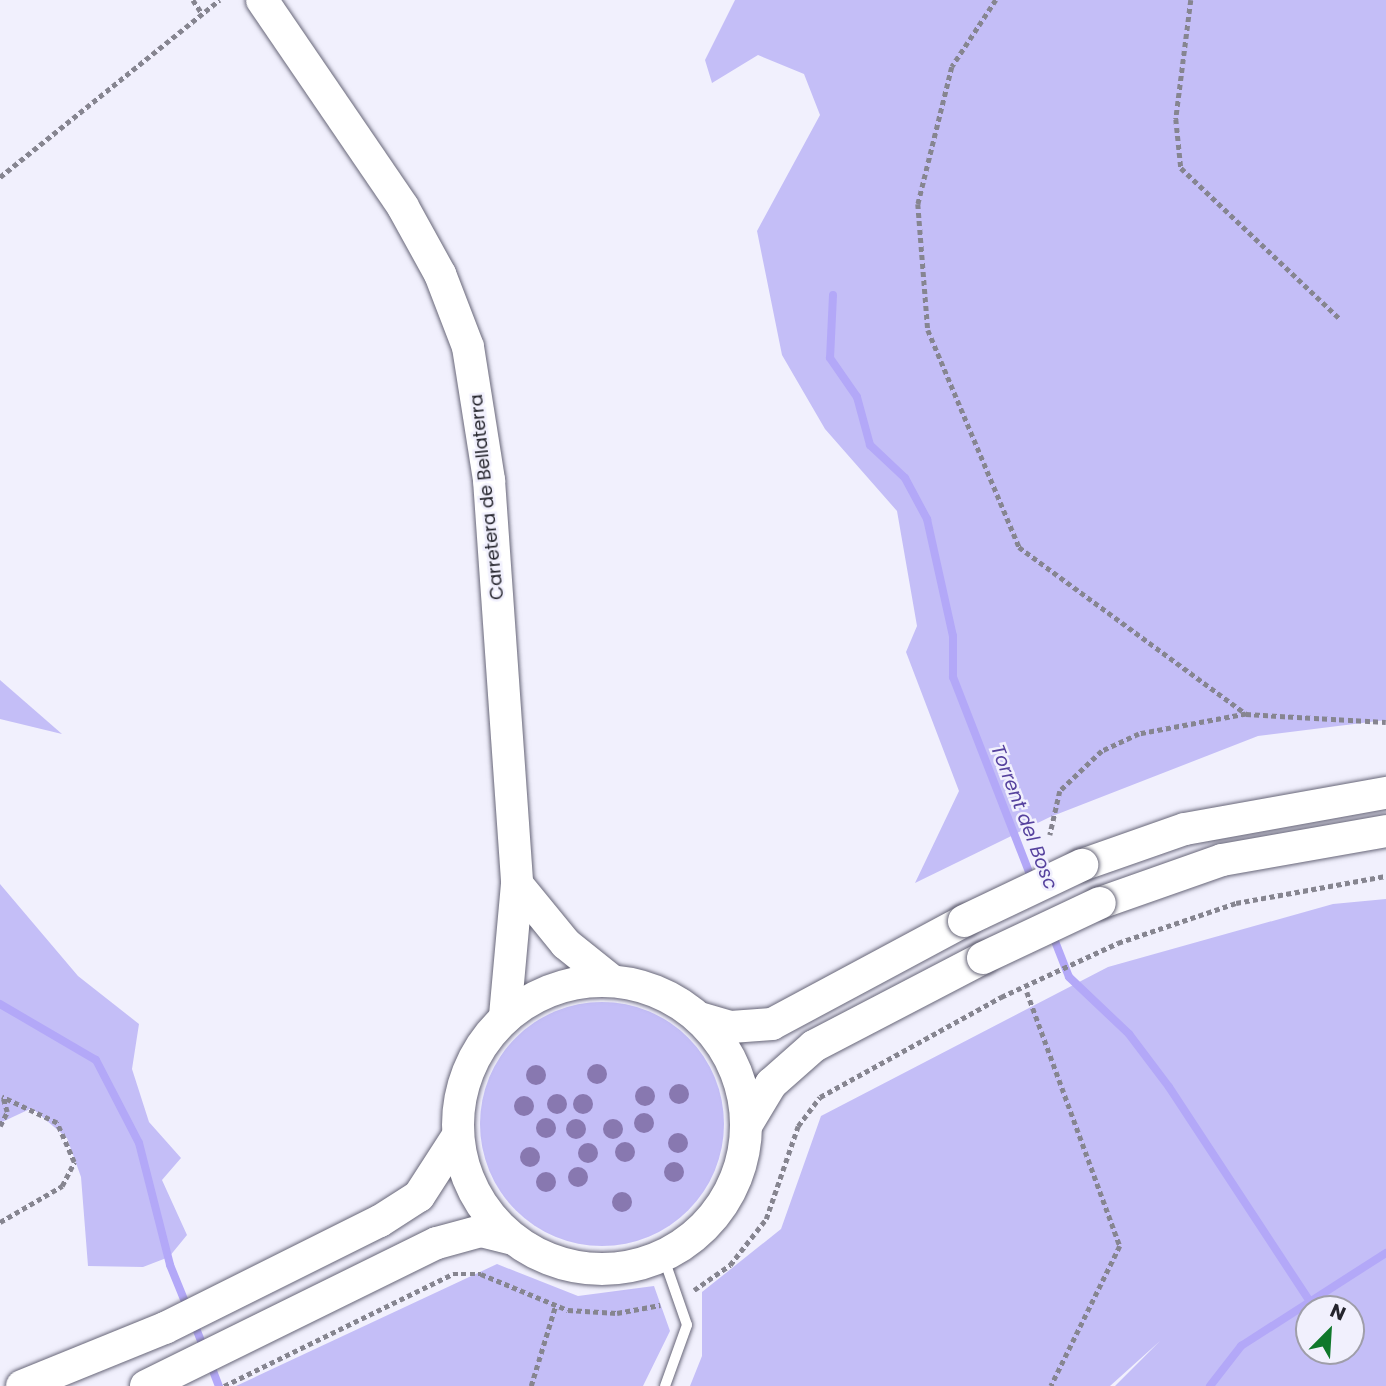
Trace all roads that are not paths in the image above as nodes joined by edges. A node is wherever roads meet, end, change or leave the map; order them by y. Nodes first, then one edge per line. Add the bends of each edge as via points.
1 (261, 0) edge
2 (1386, 793) edge
3 (1386, 831) edge
4 (517, 884) junction
5 (611, 980) junction
6 (505, 1017) junction
7 (699, 1018) junction
8 (747, 1124) junction
9 (457, 1137) junction
10 (513, 1239) junction
11 (663, 1256) junction
12 (22, 1386) edge
13 (146, 1386) edge
14 (665, 1386) edge

1 - 4 main road, Carretera de Bellaterra via 410,218 468,346 489,480
2 - 7 main road, bridge via 1196,826 1082,865 964,921 772,1024 731,1027
3 - 8 main road, bridge via 1222,860 1100,903 814,1046 771,1084
4 - 5 main road via 566,944
4 - 6 main road, Carretera de Bellaterra
5 - 6 main road via 554,988
5 - 7 main road via 672,998
6 - 9 main road via 473,1060
7 - 8 main road via 736,1070
8 - 11 main road via 730,1192 711,1220
9 - 10 main road via 475,1194
9 - 12 main road via 419,1196 380,1221 165,1328
10 - 11 main road via 572,1266 634,1267
10 - 13 main road via 458,1234
11 - 14 lane via 687,1325

